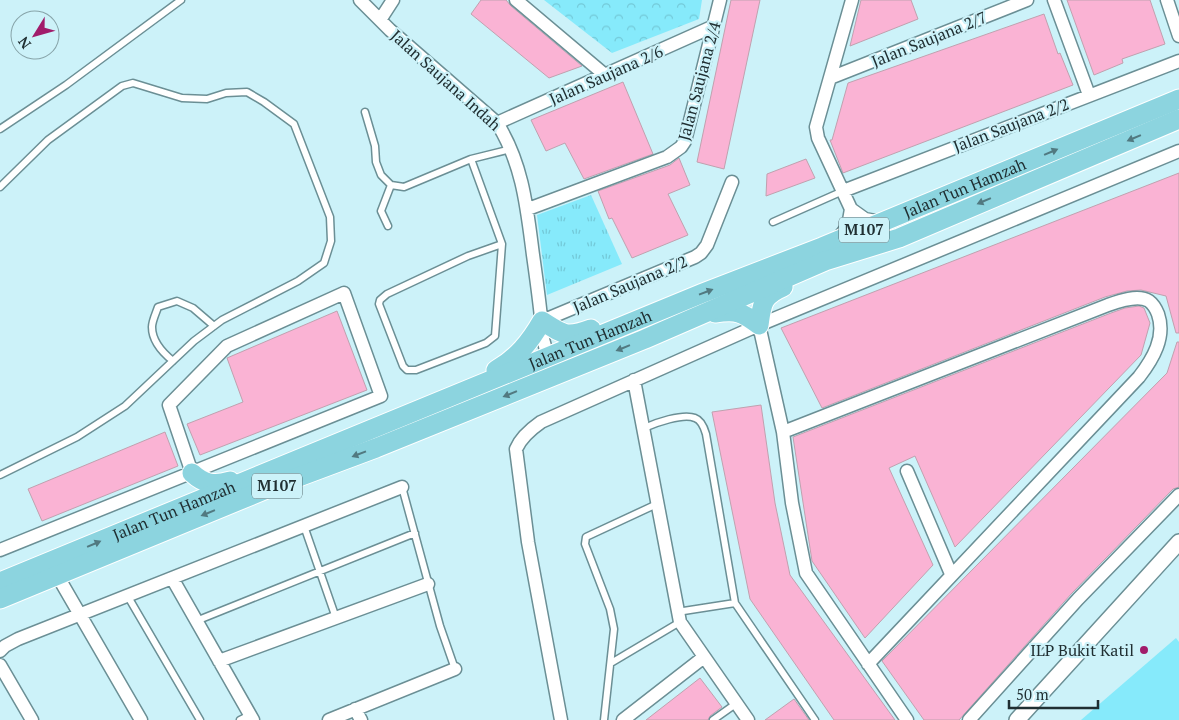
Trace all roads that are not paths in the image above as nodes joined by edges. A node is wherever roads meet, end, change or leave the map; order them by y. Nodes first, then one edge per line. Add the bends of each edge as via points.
1 (182, 0) edge
2 (360, 0) edge
3 (393, 0) edge
4 (516, 0) edge
5 (720, 0) edge
6 (852, 0) edge
7 (1028, 0) edge
8 (1054, 0) edge
9 (1167, 0) edge
10 (380, 20) junction
11 (714, 26) junction
12 (1179, 36) edge
13 (1179, 60) edge
14 (605, 75) junction
15 (830, 78) junction
16 (1089, 95) junction
17 (1178, 98) edge
18 (365, 112) dead end
19 (1179, 119) edge
20 (497, 123) junction
21 (0, 129) edge
22 (511, 149) junction
23 (1179, 151) edge
24 (471, 159) junction
25 (732, 182) dead end
26 (391, 185) junction
27 (0, 187) edge
28 (843, 191) junction
29 (528, 209) junction
30 (851, 209) junction
31 (773, 222) dead end
32 (883, 222) junction
33 (388, 226) dead end
34 (899, 238) junction
35 (836, 242) junction
36 (502, 244) junction
37 (683, 301) junction
38 (542, 321) junction
39 (759, 325) junction
40 (214, 326) junction
41 (645, 339) junction
42 (548, 357) junction
43 (173, 361) junction
44 (555, 375) junction
45 (634, 380) junction
46 (415, 411) junction
47 (644, 428) junction
48 (783, 432) junction
49 (278, 467) junction
50 (907, 471) dead end
51 (192, 473) junction
52 (0, 475) edge
53 (402, 487) joint
54 (1179, 495) edge
55 (657, 504) junction
56 (304, 526) junction
57 (132, 528) junction
58 (415, 533) junction
59 (1179, 542) edge
60 (0, 550) edge
61 (68, 554) junction
62 (320, 571) junction
63 (0, 574) edge
64 (951, 574) junction
65 (49, 578) junction
66 (172, 578) junction
67 (0, 582) edge
68 (428, 584) junction
69 (127, 596) junction
70 (0, 598) edge
71 (735, 603) junction
72 (0, 608) edge
73 (80, 614) junction
74 (678, 617) junction
75 (336, 618) junction
76 (196, 621) junction
77 (0, 651) edge
78 (704, 657) junction
79 (220, 661) junction
80 (611, 663) junction
81 (868, 664) junction
82 (0, 665) edge
83 (455, 669) joint
84 (736, 703) junction
85 (358, 715) edge
86 (248, 718) edge
87 (32, 720) edge
88 (141, 720) edge
89 (200, 720) edge
90 (329, 720) edge
91 (561, 720) edge
92 (604, 720) edge
93 (623, 720) edge
94 (713, 720) edge
95 (748, 720) edge
96 (815, 720) edge
97 (908, 720) edge
98 (969, 720) edge
99 (1017, 720) edge

1 - 21 lane
2 - 10 street, Jalan Saujana Indah
3 - 10 street
4 - 14 street
5 - 11 street, Jalan Saujana 2/4
6 - 15 street
7 - 15 street, Jalan Saujana 2/7
8 - 16 street
9 - 12 street
10 - 20 street, Jalan Saujana Indah
11 - 14 street, Jalan Saujana 2/6
11 - 29 street, Jalan Saujana 2/4 via 682,147 667,157
13 - 16 street, Jalan Saujana 2/2
14 - 20 street, Jalan Saujana 2/6
15 - 28 street via 816,126 818,138
16 - 28 street, Jalan Saujana 2/2
32 -> 17 main road, Jalan Tun Hamzah / M107
18 - 26 lane via 376,162 381,175
19 -> 34 main road, Jalan Tun Hamzah / M107
20 - 22 street, Jalan Saujana Indah
22 - 24 lane
22 - 29 street, Jalan Saujana Indah
23 - 39 street
24 - 26 lane via 404,187
24 - 36 lane
25 - 38 street, Jalan Saujana 2/2 via 701,253
26 - 33 lane via 381,211
27 - 40 lane via 48,140 122,86 133,83 182,98 207,100 226,93 247,92 264,102 294,124 330,218 331,240 324,263 298,281
28 - 30 street
28 - 31 lane
29 - 38 street, Jalan Saujana Indah
30 - 32 street via 865,219
30 - 35 street via 848,226
32 - 35 main road, Jalan Tun Hamzah / M107
34 - 39 main road via 767,296 762,304
34 - 41 main road, Jalan Tun Hamzah / M107 via 825,261
37 -> 35 main road, Jalan Tun Hamzah / M107
36 - 36 lane via 496,331 492,340 416,370 406,370 382,313 380,300 468,256
37 - 38 main road via 576,335 568,335
37 - 42 main road, Jalan Tun Hamzah / M107
38 - 42 street, Jalan Saujana Indah
38 - 46 main road via 530,341 504,365
39 - 41 main road via 735,311 716,313
39 - 45 street
39 - 48 street
40 - 43 lane
40 - 43 lane via 193,308 176,301 158,308 152,328 154,337 159,348
41 -> 44 main road, Jalan Tun Hamzah / M107
42 - 44 street, Jalan Saujana Indah
42 - 46 main road, Jalan Tun Hamzah / M107
43 - 52 lane via 125,406 77,437
44 -> 65 main road, Jalan Tun Hamzah / M107
45 - 47 street
45 - 91 street via 541,422 530,430 516,449 528,542
46 - 49 main road, Jalan Tun Hamzah / M107
47 - 55 street
47 - 71 lane via 662,421 693,416 703,426
48 - 64 street via 1108,305 1130,299 1149,301 1156,308 1161,332 1149,363 1139,377
48 - 81 street via 806,573
49 - 51 main road via 221,484 208,484
49 - 57 main road, Jalan Tun Hamzah / M107
50 - 64 street
51 - 51 street via 381,396 344,293 226,346 169,405
51 - 57 main road via 190,488 183,496
51 - 60 street
53 - 56 street
53 - 58 lane
54 - 98 street via 1078,599
55 - 74 street
55 - 80 lane via 584,540 613,619
56 - 62 lane
56 - 66 street
61 -> 57 main road, Jalan Tun Hamzah / M107
58 - 62 lane
58 - 68 lane
59 - 99 street
61 - 63 main road
61 - 67 main road, Jalan Tun Hamzah / M107
62 - 75 lane
62 - 76 lane
64 - 81 street
65 - 70 main road, Jalan Tun Hamzah / M107
65 - 72 main road
65 - 73 street
66 - 69 street
66 - 76 street
68 - 75 street
68 - 83 lane
69 - 73 street
69 - 89 lane
71 - 74 lane
71 - 96 lane
73 - 77 street via 18,638
73 - 88 street
74 - 78 street
74 - 80 lane
75 - 79 street
76 - 79 street
78 - 84 street
78 - 93 street
79 - 86 street
80 - 92 lane
81 - 97 street
82 - 87 street
83 - 85 street
84 - 94 lane
84 - 95 street
85 - 90 street

